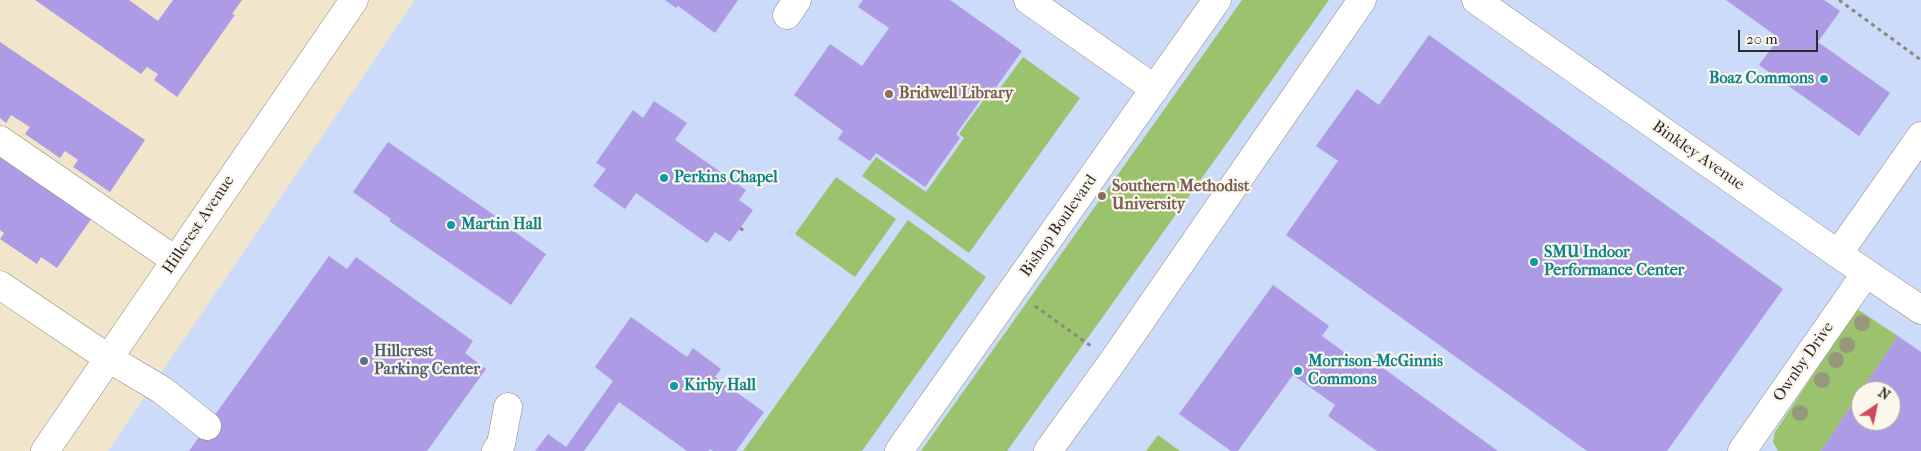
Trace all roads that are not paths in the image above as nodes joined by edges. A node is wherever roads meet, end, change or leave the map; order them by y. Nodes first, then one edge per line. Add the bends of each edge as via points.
1 (354, 0) edge
2 (1028, 0) edge
3 (1217, 0) edge
4 (1362, 0) edge
5 (1476, 0) edge
6 (1155, 89) junction
7 (1921, 136) edge
8 (0, 140) edge
9 (1838, 254) junction
10 (175, 260) junction
11 (1866, 273) junction
12 (0, 285) edge
13 (1921, 310) edge
14 (108, 358) junction
15 (508, 407) dead end
16 (207, 426) dead end
17 (45, 451) edge
18 (496, 451) edge
19 (899, 451) edge
20 (1048, 451) edge
21 (1742, 451) edge

1 - 10 street, Hillcrest Avenue
2 - 6 street
3 - 6 street, Bishop Boulevard
4 - 20 street
5 - 9 street, Binkley Avenue
6 - 19 street, Bishop Boulevard
7 - 9 street
8 - 10 street
9 - 11 street, Binkley Avenue
10 - 14 street, Hillcrest Avenue
11 - 13 street, Binkley Avenue
11 - 21 street, Ownby Drive
12 - 14 street
14 - 16 street via 162,390
14 - 17 street, Hillcrest Avenue
15 - 18 street via 501,444

